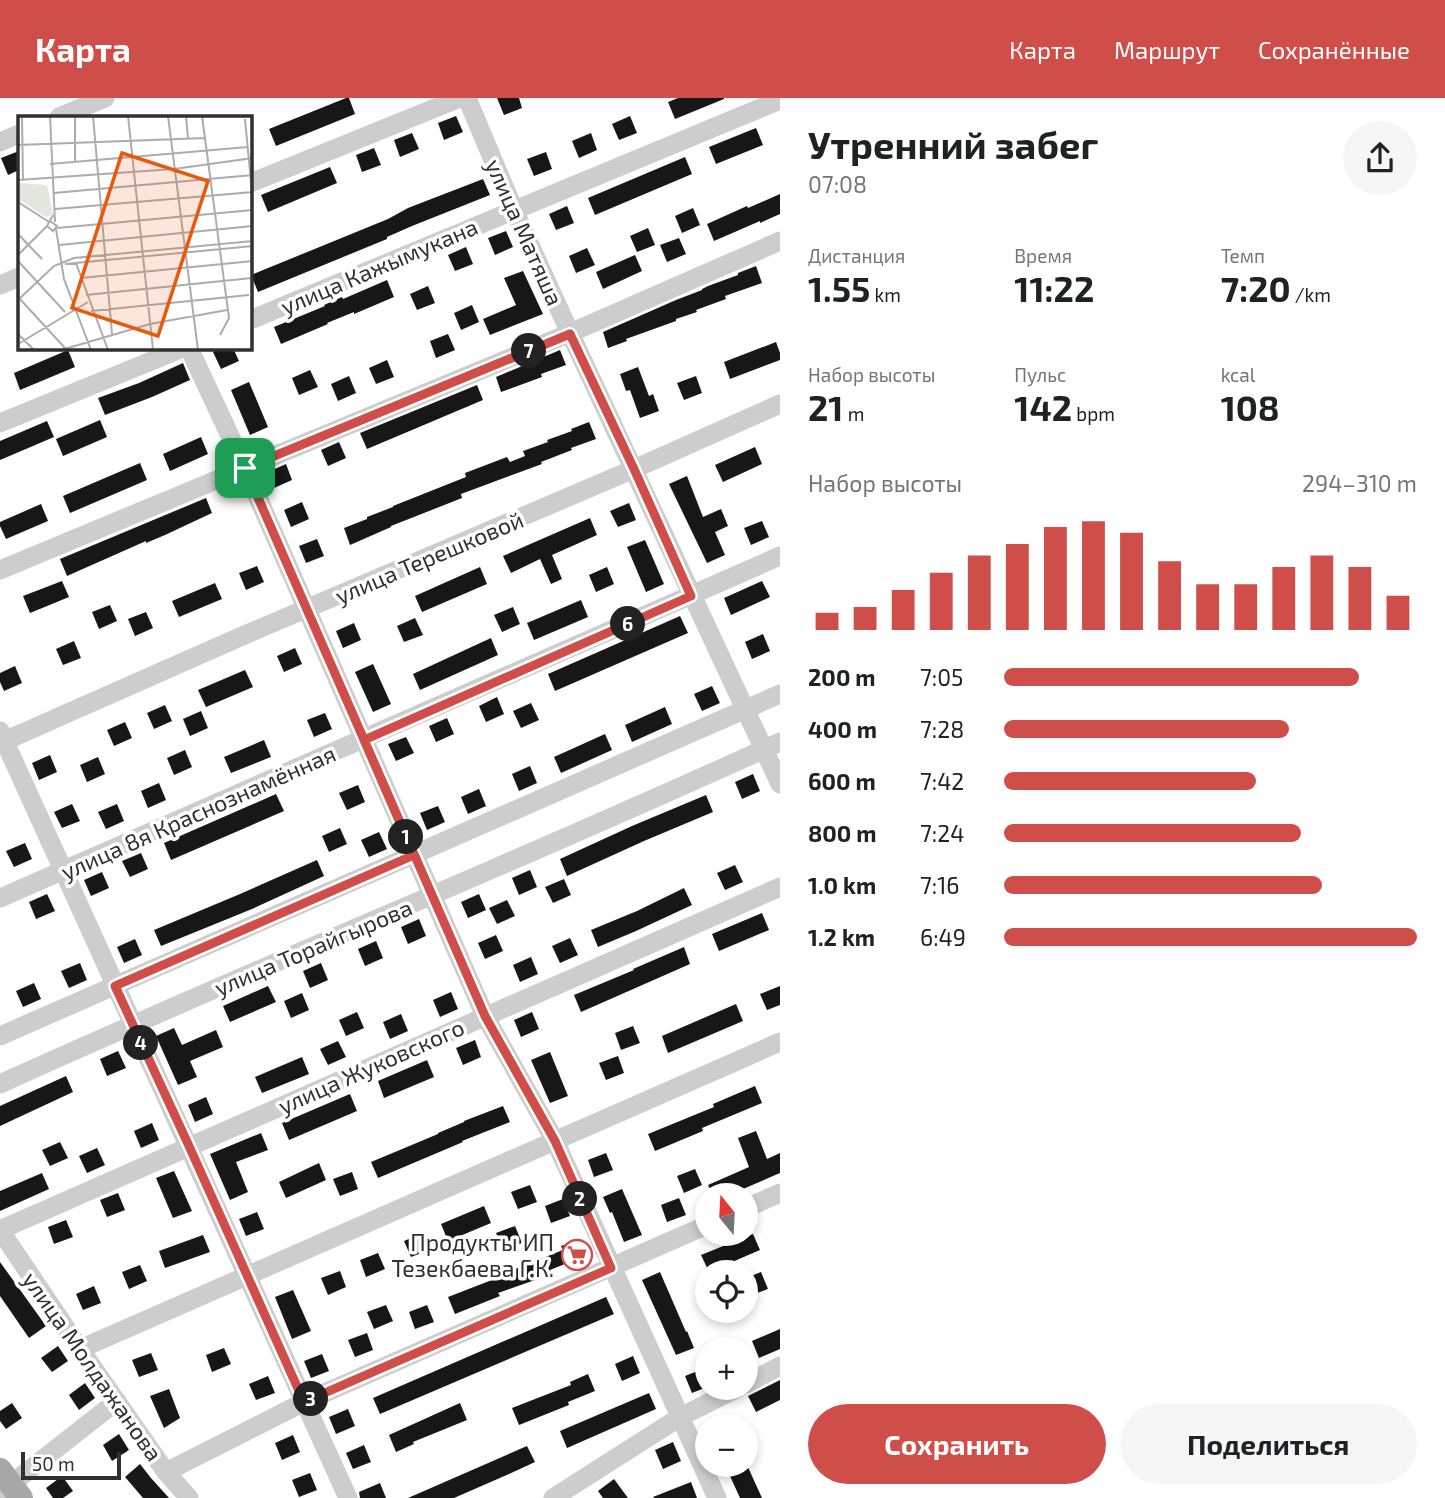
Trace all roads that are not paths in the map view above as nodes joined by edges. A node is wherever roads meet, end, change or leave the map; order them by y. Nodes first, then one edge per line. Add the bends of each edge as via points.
1 (105, 98) edge
2 (460, 98) edge
3 (467, 98) edge
4 (780, 100) edge
5 (81, 108) edge
6 (61, 116) edge
7 (18, 134) edge
8 (0, 142) edge
9 (252, 182) edge
10 (514, 210) junction
11 (780, 241) edge
12 (18, 277) edge
13 (0, 285) edge
14 (252, 319) edge
15 (570, 334) junction
16 (178, 350) edge
17 (190, 350) edge
18 (780, 404) edge
19 (0, 423) edge
20 (245, 468) junction
21 (634, 469) junction
22 (780, 556) edge
23 (0, 570) edge
24 (691, 596) junction
25 (306, 610) junction
26 (780, 694) edge
27 (745, 709) junction
28 (1, 738) edge
29 (364, 740) junction
30 (772, 746) edge
31 (780, 784) edge
32 (414, 855) junction
33 (62, 871) junction
34 (780, 887) edge
35 (432, 896) junction
36 (0, 898) edge
37 (115, 986) junction
38 (485, 1016) junction
39 (132, 1024) junction
40 (0, 1036) edge
41 (780, 1041) edge
42 (0, 1084) edge
43 (555, 1141) junction
44 (189, 1146) junction
45 (780, 1193) edge
46 (758, 1203) edge
47 (0, 1230) edge
48 (695, 1230) edge
49 (611, 1268) junction
50 (246, 1276) junction
51 (80, 1349) junction
52 (780, 1366) edge
53 (758, 1378) edge
54 (714, 1400) edge
55 (117, 1401) junction
56 (304, 1402) junction
57 (680, 1417) junction
58 (166, 1472) junction
59 (8, 1488) edge
60 (189, 1498) edge
61 (348, 1498) edge
62 (553, 1498) edge
63 (717, 1498) edge

1 - 5 street
2 - 9 street
3 - 10 street, улица Матяша
4 - 10 street, улица Кажымукана
5 - 6 street
7 - 8 street
10 - 14 street, улица Кажымукана
10 - 15 street, улица Матяша
11 - 15 street
12 - 13 street
15 - 20 street
15 - 21 street, улица Матяша
16 - 19 street
17 - 20 street
18 - 21 street, улица Терешковой
20 - 23 street
20 - 25 street
21 - 24 street, улица Матяша
21 - 25 street, улица Терешковой
22 - 24 street, улица 8я Краснознамённая
24 - 27 street, улица Матяша
24 - 29 street, улица 8я Краснознамённая
25 - 28 street, улица Терешковой
25 - 29 street
26 - 27 street, улица Торайгырова
27 - 30 street, улица Матяша
27 - 32 street, улица Торайгырова
28 - 33 street
29 - 32 street
29 - 33 street, улица 8я Краснознамённая
30 - 31 street, улица Матяша
30 - 35 street, улица Торайгырова
32 - 35 street
32 - 37 street, улица Торайгырова
33 - 36 street, улица 8я Краснознамённая
33 - 37 street
34 - 38 street, улица Жуковского
35 - 38 street
35 - 39 street, улица Торайгырова
37 - 39 street
37 - 40 street, улица Торайгырова
38 - 43 street
38 - 44 street, улица Жуковского
39 - 42 street, улица Торайгырова
39 - 44 street
41 - 43 street
43 - 49 street
43 - 50 street
44 - 47 street, улица Жуковского
44 - 50 street
45 - 46 street
47 - 51 street, улица Молдажанова
48 - 49 street
49 - 56 street
49 - 57 street
50 - 51 street
50 - 56 street
51 - 55 street, улица Молдажанова
52 - 53 street
54 - 57 street
55 - 58 street, улица Молдажанова
55 - 59 street
56 - 58 street
56 - 61 street
57 - 62 street
57 - 63 street
58 - 60 street, улица Молдажанова

